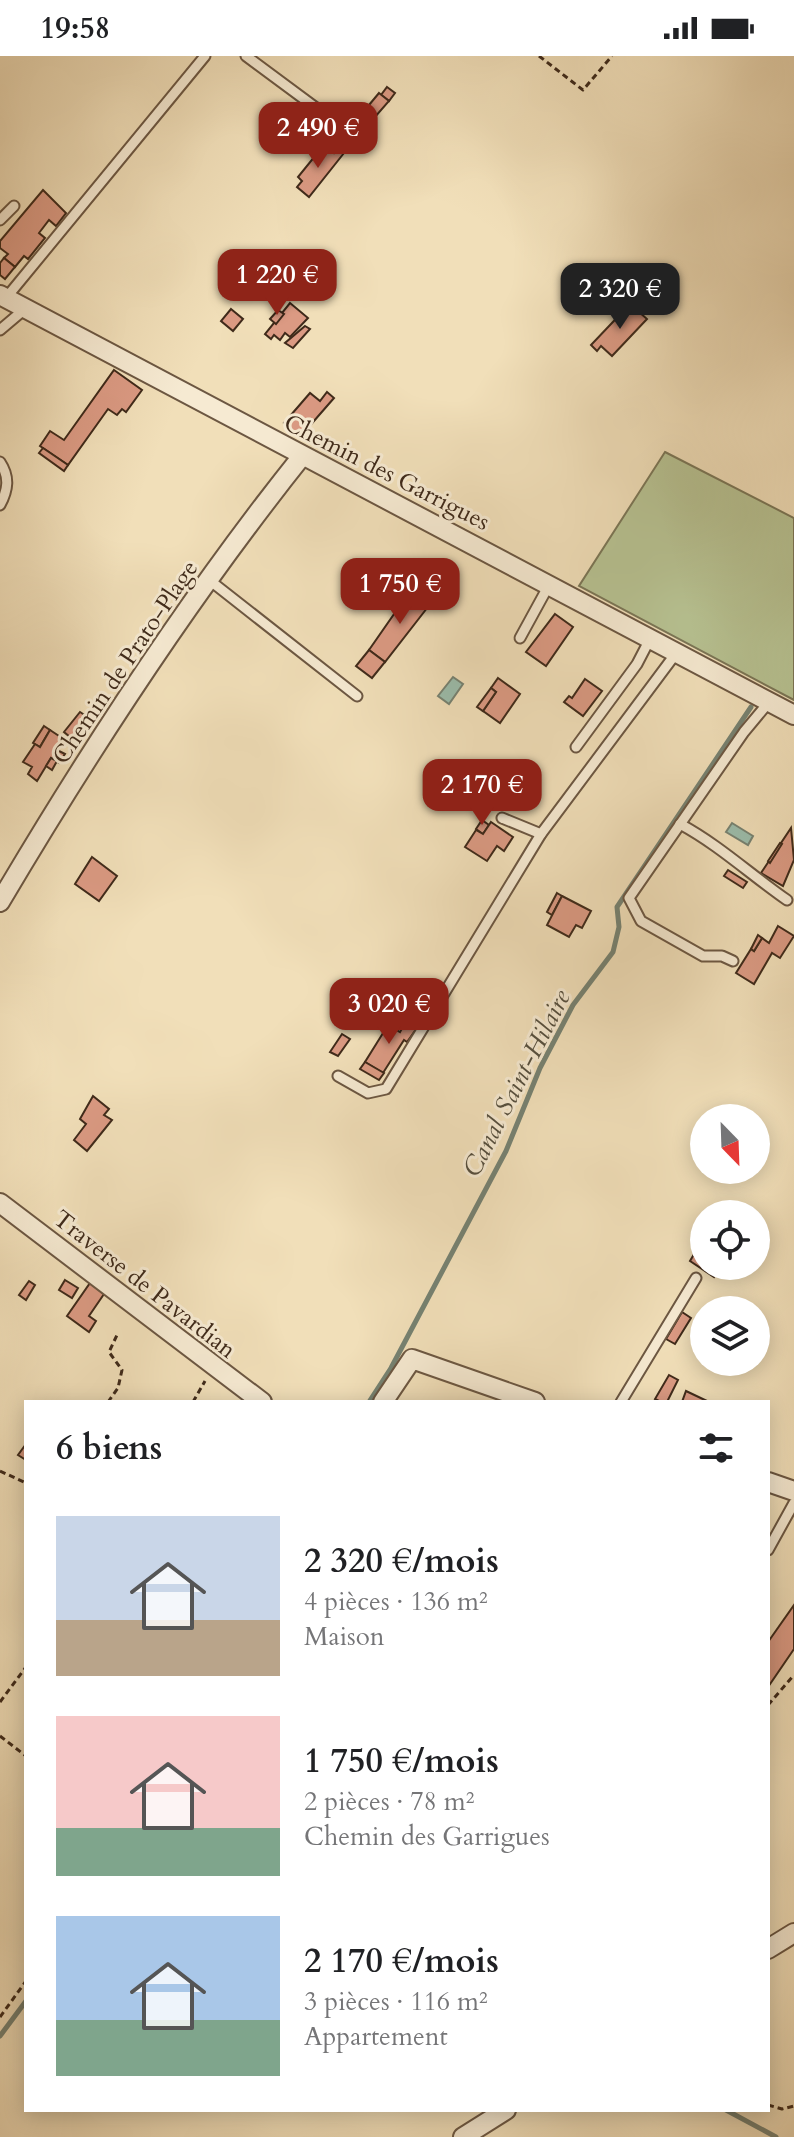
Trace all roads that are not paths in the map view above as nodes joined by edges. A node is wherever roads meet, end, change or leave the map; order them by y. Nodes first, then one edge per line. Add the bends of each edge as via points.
1 (205, 56) edge
2 (246, 56) edge
3 (327, 116) dead end
4 (14, 206) dead end
5 (0, 220) edge
6 (3, 296) edge
7 (26, 308) junction
8 (0, 330) edge
9 (302, 456) junction
10 (0, 462) edge
11 (0, 505) edge
12 (208, 579) junction
13 (549, 585) junction
14 (520, 638) dead end
15 (650, 639) junction
16 (677, 652) junction
17 (357, 696) dead end
18 (769, 702) junction
19 (794, 715) edge
20 (576, 747) dead end
21 (502, 818) dead end
22 (680, 824) junction
23 (541, 834) junction
24 (787, 900) dead end
25 (0, 902) edge
26 (733, 961) dead end
27 (338, 1076) dead end
28 (0, 1203) edge
29 (695, 1280) edge
30 (259, 1400) edge
31 (384, 1400) edge
32 (529, 1400) edge
33 (622, 1400) edge
34 (770, 1483) edge
35 (794, 1491) edge
36 (794, 1503) edge
37 (770, 1546) edge
38 (794, 1933) edge
39 (770, 1948) edge
40 (503, 2112) edge
41 (463, 2137) edge

1 - 6 lane
2 - 3 lane
4 - 5 lane
6 - 7 street, Chemin des Garrigues
7 - 8 lane
7 - 9 street, Chemin des Garrigues
9 - 12 street, Chemin de Prato-Plage
9 - 13 street, Chemin des Garrigues
10 - 11 lane via 8,490
12 - 17 lane
12 - 25 street, Chemin de Prato-Plage
13 - 14 lane
13 - 15 street, Chemin des Garrigues
15 - 16 street, Chemin des Garrigues
15 - 20 lane
16 - 18 street, Chemin des Garrigues
16 - 23 lane
18 - 19 street, Chemin des Garrigues
18 - 22 lane
21 - 23 lane
22 - 24 lane
22 - 26 lane via 629,898 641,921 703,956
23 - 27 lane via 386,1089 368,1093
28 - 30 street, Traverse de Pavardian
29 - 33 lane
31 - 32 street via 412,1359
34 - 35 street
36 - 37 lane
38 - 39 street
40 - 41 street

